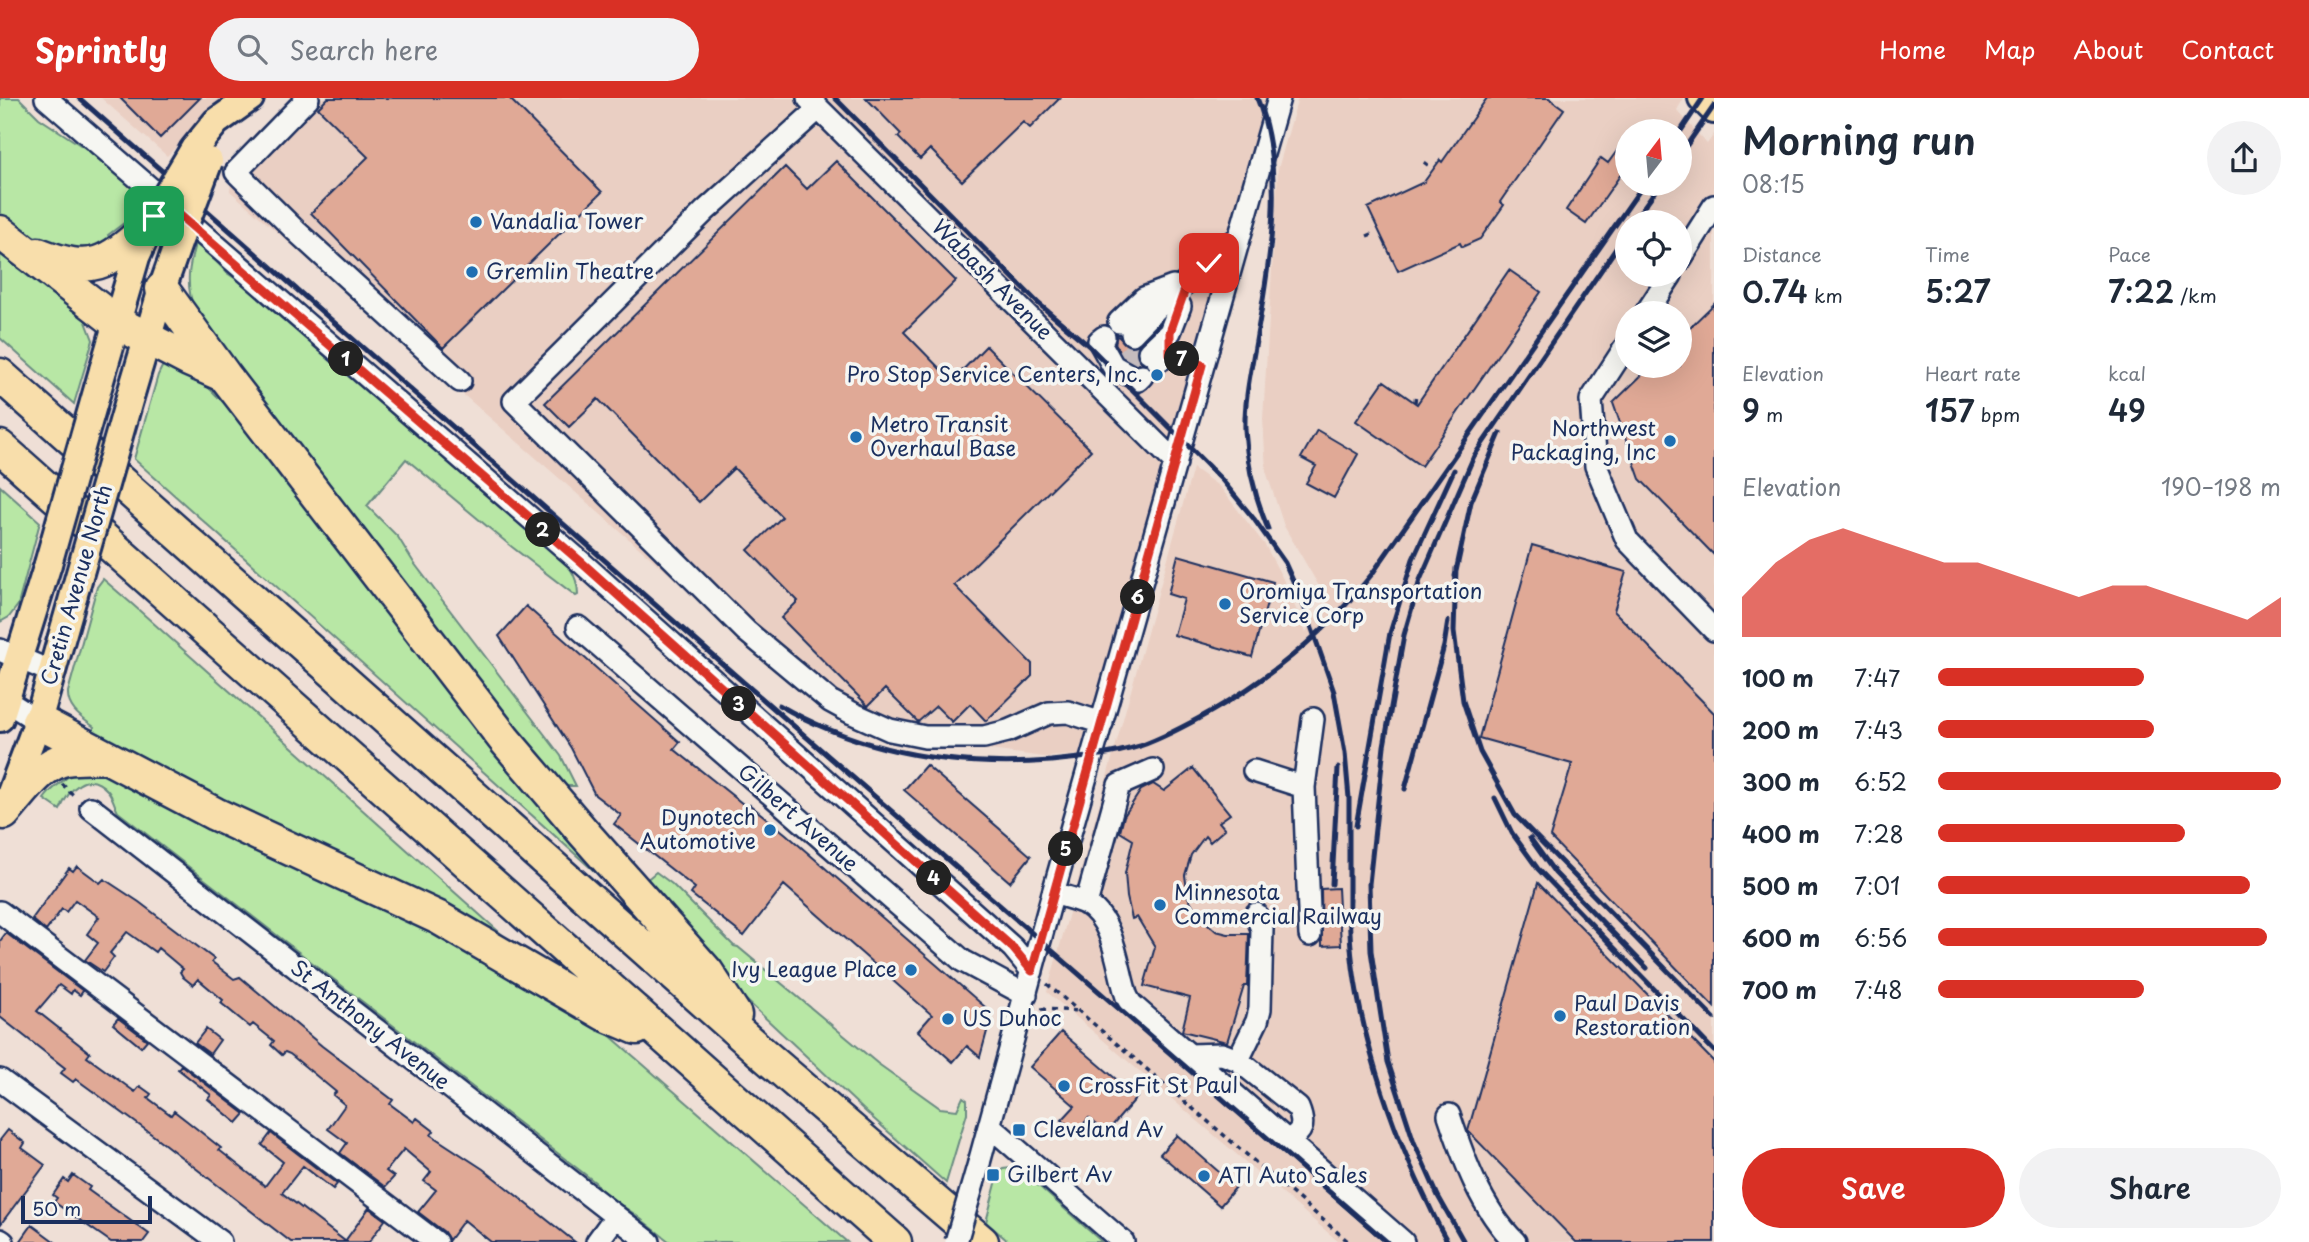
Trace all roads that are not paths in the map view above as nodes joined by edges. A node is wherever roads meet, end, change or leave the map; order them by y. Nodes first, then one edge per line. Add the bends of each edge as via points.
1 (47, 98) edge
2 (250, 98) edge
3 (308, 98) edge
4 (1279, 98) edge
5 (1702, 98) edge
6 (813, 103) edge
7 (1714, 110) edge
8 (202, 155) junction
9 (1714, 206) edge
10 (155, 214) junction
11 (184, 228) junction
12 (0, 231) edge
13 (1239, 237) junction
14 (1692, 241) edge
15 (1188, 281) junction
16 (162, 289) junction
17 (1180, 306) junction
18 (116, 322) junction
19 (147, 339) junction
20 (1145, 345) junction
21 (1122, 359) tunnel mouth
22 (1615, 363) edge
23 (1202, 365) junction
24 (0, 375) edge
25 (225, 376) junction
26 (460, 382) dead end
27 (1096, 384) junction
28 (0, 447) edge
29 (1175, 463) junction
30 (579, 627) dead end
31 (1714, 630) edge
32 (9, 654) edge
33 (52, 672) junction
34 (2, 706) edge
35 (1314, 719) dead end
36 (38, 722) junction
37 (1102, 723) junction
38 (105, 757) junction
39 (1153, 770) dead end
40 (1254, 771) dead end
41 (1304, 787) junction
42 (92, 808) dead end
43 (2, 821) edge
44 (1053, 893) junction
45 (1086, 904) junction
46 (0, 912) edge
47 (1256, 914) dead end
48 (1310, 936) dead end
49 (1032, 971) junction
50 (1024, 1000) junction
51 (670, 1043) junction
52 (762, 1054) junction
53 (1190, 1055) junction
54 (1238, 1060) junction
55 (0, 1080) edge
56 (1449, 1115) dead end
57 (990, 1126) junction
58 (1287, 1141) junction
59 (616, 1216) junction
60 (220, 1242) edge
61 (436, 1242) edge
62 (597, 1242) edge
63 (649, 1242) edge
64 (895, 1242) edge
65 (956, 1242) edge
66 (982, 1242) edge
67 (1123, 1242) edge
68 (1403, 1242) edge
69 (1515, 1242) edge

1 - 10 street
2 - 8 main road
3 - 26 street via 236,172
4 - 13 street
5 - 7 main road
6 - 27 street, Wabash Avenue
6 - 37 street via 514,401 746,631 830,701 890,730 925,737 984,737 1049,713 1068,712
8 - 10 main road, Cretin Avenue North, bridge
8 - 11 main road, Cretin Avenue North, bridge
9 - 14 street
10 - 11 street
10 - 12 highway via 113,257 87,265 71,265 36,253
10 - 18 main road, Cretin Avenue North
11 - 16 main road, Cretin Avenue North
11 - 49 street via 581,562 1013,948
12 - 18 highway
13 - 15 street
13 - 23 street
15 - 17 street
15 - 20 street via 1161,304
16 - 19 main road, Cretin Avenue North
16 - 25 highway
17 - 20 street
17 - 20 street via 1170,332
18 - 19 highway
18 - 32 main road, Cretin Avenue North, bridge via 48,564
19 - 25 highway
19 - 33 main road, Cretin Avenue North, bridge
20 - 23 street
21 - 27 street
22 - 31 street via 1591,400 1596,466 1627,540
23 - 29 street
24 - 52 highway
25 - 52 highway via 504,739 707,972
27 - 29 street, Wabash Avenue
28 - 51 highway
29 - 37 street
30 - 50 street, Gilbert Avenue via 963,961
32 - 33 street
32 - 34 main road, Cretin Avenue North
33 - 36 main road, Cretin Avenue North
34 - 36 street
35 - 41 street
36 - 38 highway
36 - 43 main road, Cretin Avenue North
37 - 44 street
38 - 43 highway via 55,763 38,775
38 - 51 highway via 215,814 439,918 604,1014
39 - 45 street via 1119,785
40 - 41 street
41 - 48 street
42 - 59 street, St Anthony Avenue
44 - 45 street
44 - 49 street
45 - 53 street via 1106,929 1126,997
46 - 61 street
47 - 54 street via 1262,929 1260,1009
49 - 50 street
50 - 57 street
51 - 64 highway
52 - 66 highway
53 - 54 street via 1222,1054
53 - 58 street
54 - 58 street via 1298,1108 1302,1128
55 - 60 street
56 - 69 street via 1463,1159 1497,1224
57 - 65 street, bridge
57 - 67 street
58 - 68 street
59 - 62 street
59 - 63 street, St Anthony Avenue

